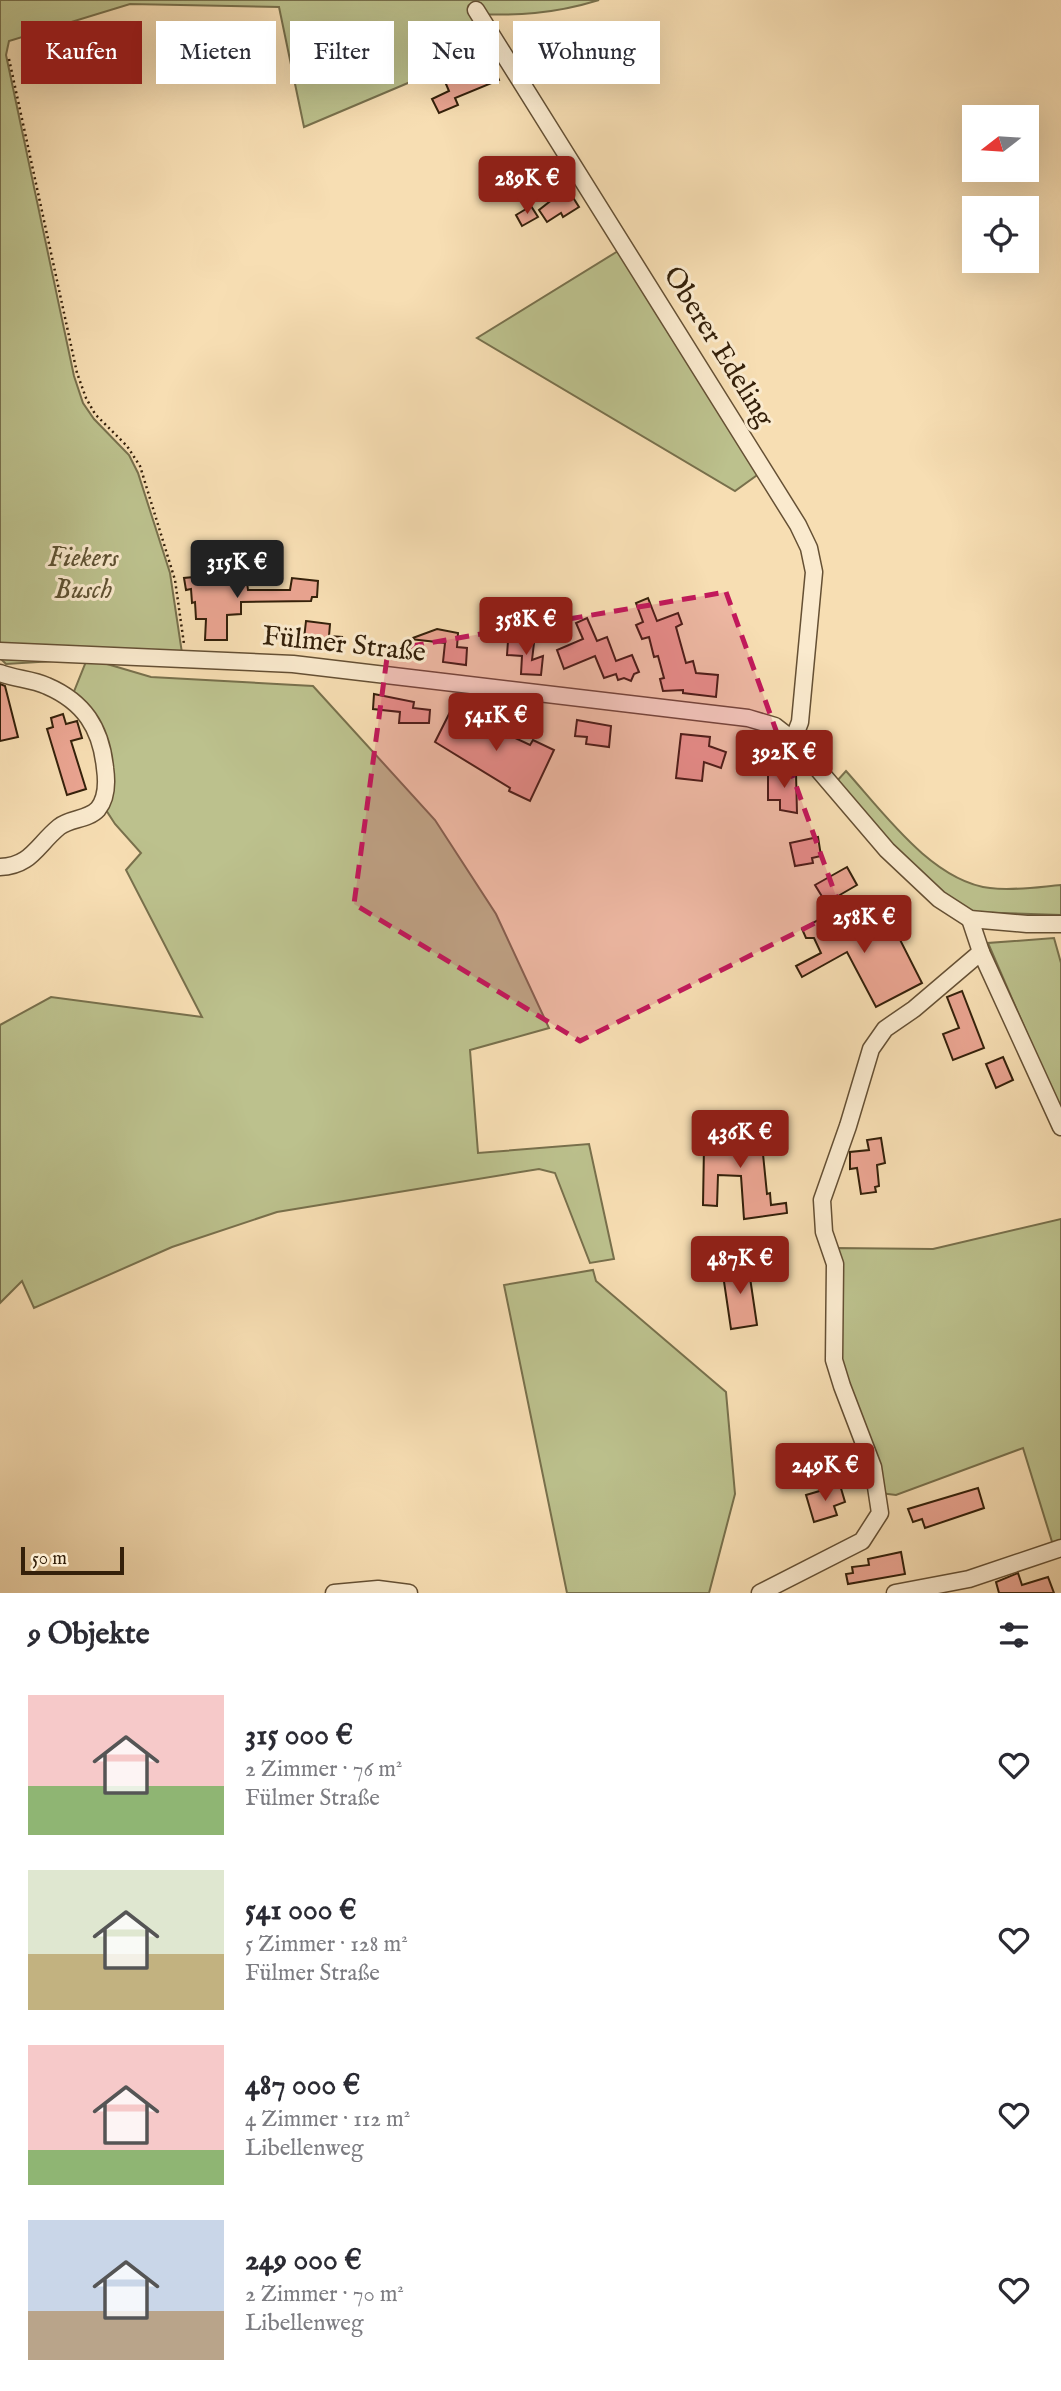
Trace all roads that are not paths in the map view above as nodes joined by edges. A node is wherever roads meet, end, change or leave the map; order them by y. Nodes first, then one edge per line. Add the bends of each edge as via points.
1 (476, 10) dead end
2 (0, 651) edge
3 (0, 673) edge
4 (793, 740) junction
5 (0, 867) edge
6 (970, 919) junction
7 (1061, 923) edge
8 (981, 952) junction
9 (1061, 1127) edge
10 (1061, 1548) edge
11 (334, 1593) edge
12 (409, 1593) edge
13 (760, 1593) edge
14 (895, 1593) edge

1 - 4 street, Oberer Edeling via 809,548 814,572 800,722
2 - 4 street, Fülmer Straße via 292,664 748,718 775,726
3 - 5 street via 45,685 77,702 98,735 107,780 97,810 63,824 27,860 15,867
4 - 6 street, Fülmer Straße via 887,850 939,900
6 - 7 street, Fülmer Straße
6 - 8 street
8 - 9 street
8 - 13 street via 885,1029 871,1049 822,1200 824,1232 835,1264 834,1360 873,1467 880,1513 862,1541
10 - 14 street via 969,1579
11 - 12 street via 379,1588

